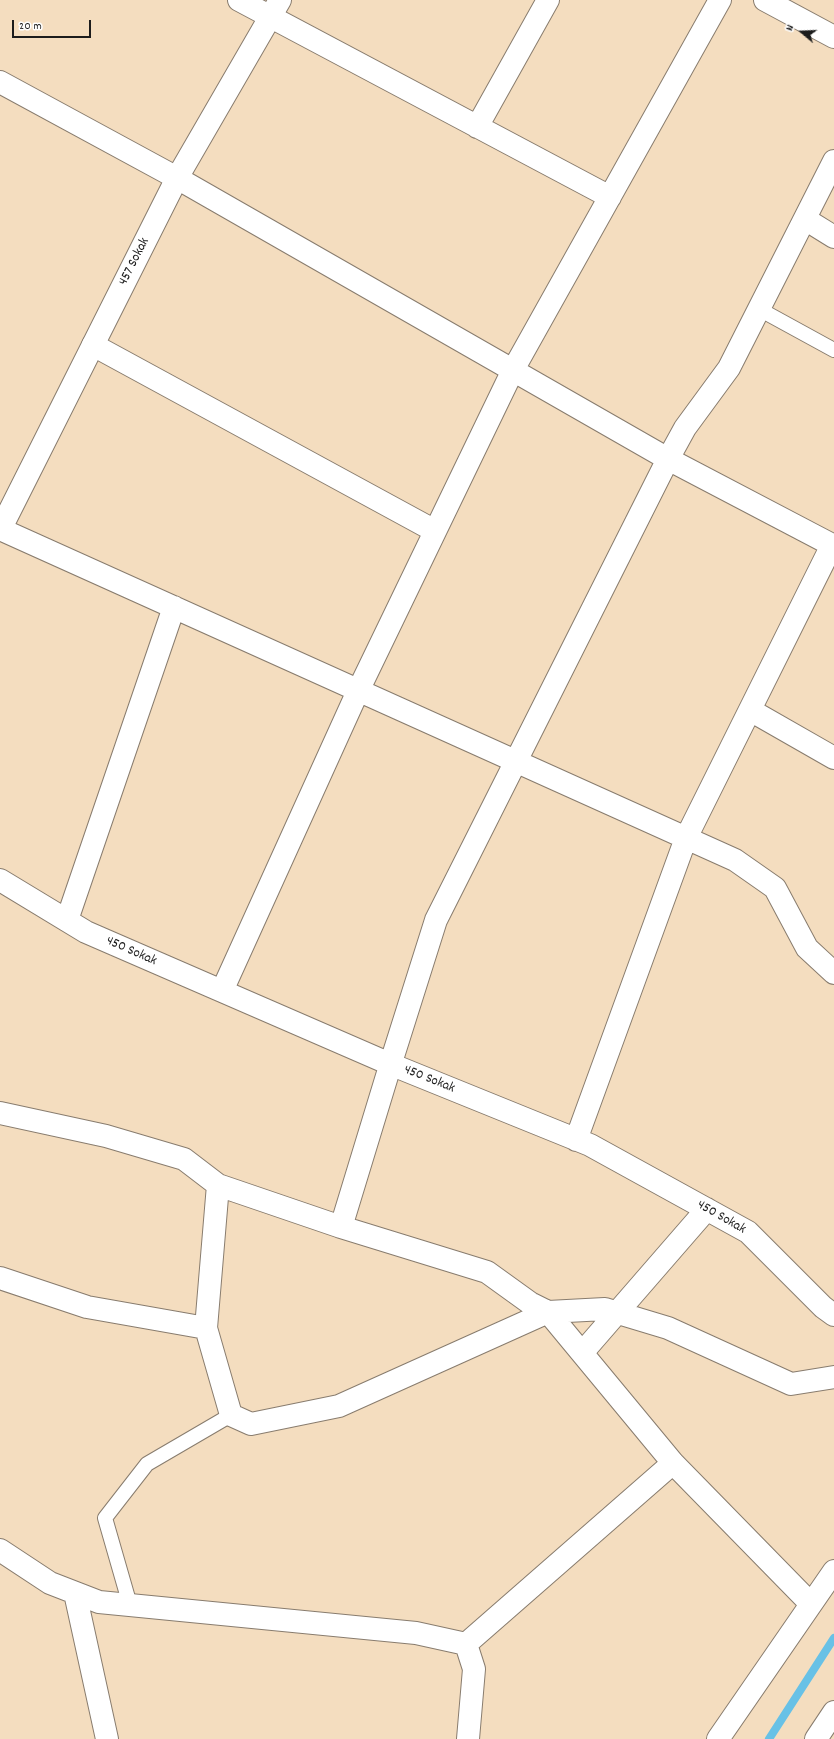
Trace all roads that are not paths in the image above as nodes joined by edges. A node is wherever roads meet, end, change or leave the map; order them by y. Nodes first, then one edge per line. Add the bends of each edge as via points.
1 (239, 0) edge
2 (548, 0) edge
3 (720, 0) edge
4 (765, 0) edge
5 (275, 9) edge
6 (834, 37) edge
7 (0, 82) edge
8 (477, 127) junction
9 (834, 161) edge
10 (177, 178) junction
11 (610, 198) junction
12 (805, 219) junction
13 (834, 237) edge
14 (759, 309) junction
15 (93, 345) junction
16 (834, 350) edge
17 (513, 370) junction
18 (668, 459) junction
19 (0, 529) edge
20 (435, 531) junction
21 (833, 546) edge
22 (174, 607) junction
23 (358, 691) junction
24 (750, 710) junction
25 (834, 758) edge
26 (516, 762) junction
27 (686, 838) junction
28 (0, 880) edge
29 (67, 920) junction
30 (834, 973) edge
31 (222, 991) junction
32 (390, 1064) junction
33 (0, 1112) edge
34 (576, 1140) junction
35 (218, 1185) junction
36 (706, 1209) junction
37 (341, 1227) junction
38 (0, 1278) edge
39 (548, 1312) junction
40 (618, 1312) junction
41 (834, 1315) edge
42 (206, 1328) junction
43 (582, 1353) junction
44 (834, 1377) edge
45 (230, 1415) junction
46 (673, 1463) junction
47 (0, 1550) edge
48 (834, 1571) edge
49 (75, 1593) junction
50 (811, 1604) junction
51 (130, 1605) junction
52 (466, 1644) junction
53 (834, 1712) edge
54 (107, 1739) edge
55 (468, 1739) edge
56 (718, 1739) edge
57 (816, 1739) edge

1 - 5 street
2 - 8 street
3 - 11 street
4 - 6 street
5 - 8 street
5 - 10 street, 457 Sokak
7 - 10 street
8 - 11 street
9 - 12 street
10 - 15 street, 457 Sokak
10 - 17 street
11 - 17 street
12 - 13 street
12 - 14 street
14 - 16 lane
14 - 18 street via 729,368 685,428
15 - 19 street, 457 Sokak
15 - 20 street
17 - 18 street
17 - 20 street
18 - 21 street
18 - 26 street
19 - 22 street
20 - 23 street
21 - 24 street
22 - 23 street
22 - 29 street
23 - 26 street
23 - 31 street
24 - 25 street
24 - 27 street
26 - 27 street
26 - 32 street via 436,920
27 - 30 street via 735,860 775,888 808,948
27 - 34 street
28 - 29 street, 450 Sokak
29 - 31 street, 450 Sokak via 86,932
31 - 32 street, 450 Sokak
32 - 34 street, 450 Sokak
32 - 37 street
33 - 35 street via 106,1136 184,1159
34 - 36 street, 450 Sokak via 590,1145
35 - 37 street
35 - 42 street
36 - 40 street
36 - 41 street, 450 Sokak via 748,1232
37 - 39 street via 487,1272 530,1303
38 - 42 street via 87,1307
39 - 40 street via 605,1309
39 - 43 street
39 - 45 street via 339,1406 251,1424
40 - 43 street
40 - 44 street via 668,1328 791,1384
42 - 45 street
43 - 46 street
45 - 51 lane via 147,1464 105,1518
46 - 50 street
46 - 52 street
47 - 49 street via 50,1583
48 - 50 street
49 - 51 street via 99,1602
49 - 54 street
50 - 56 street
51 - 52 street via 416,1633
52 - 55 street via 474,1670
53 - 57 street

